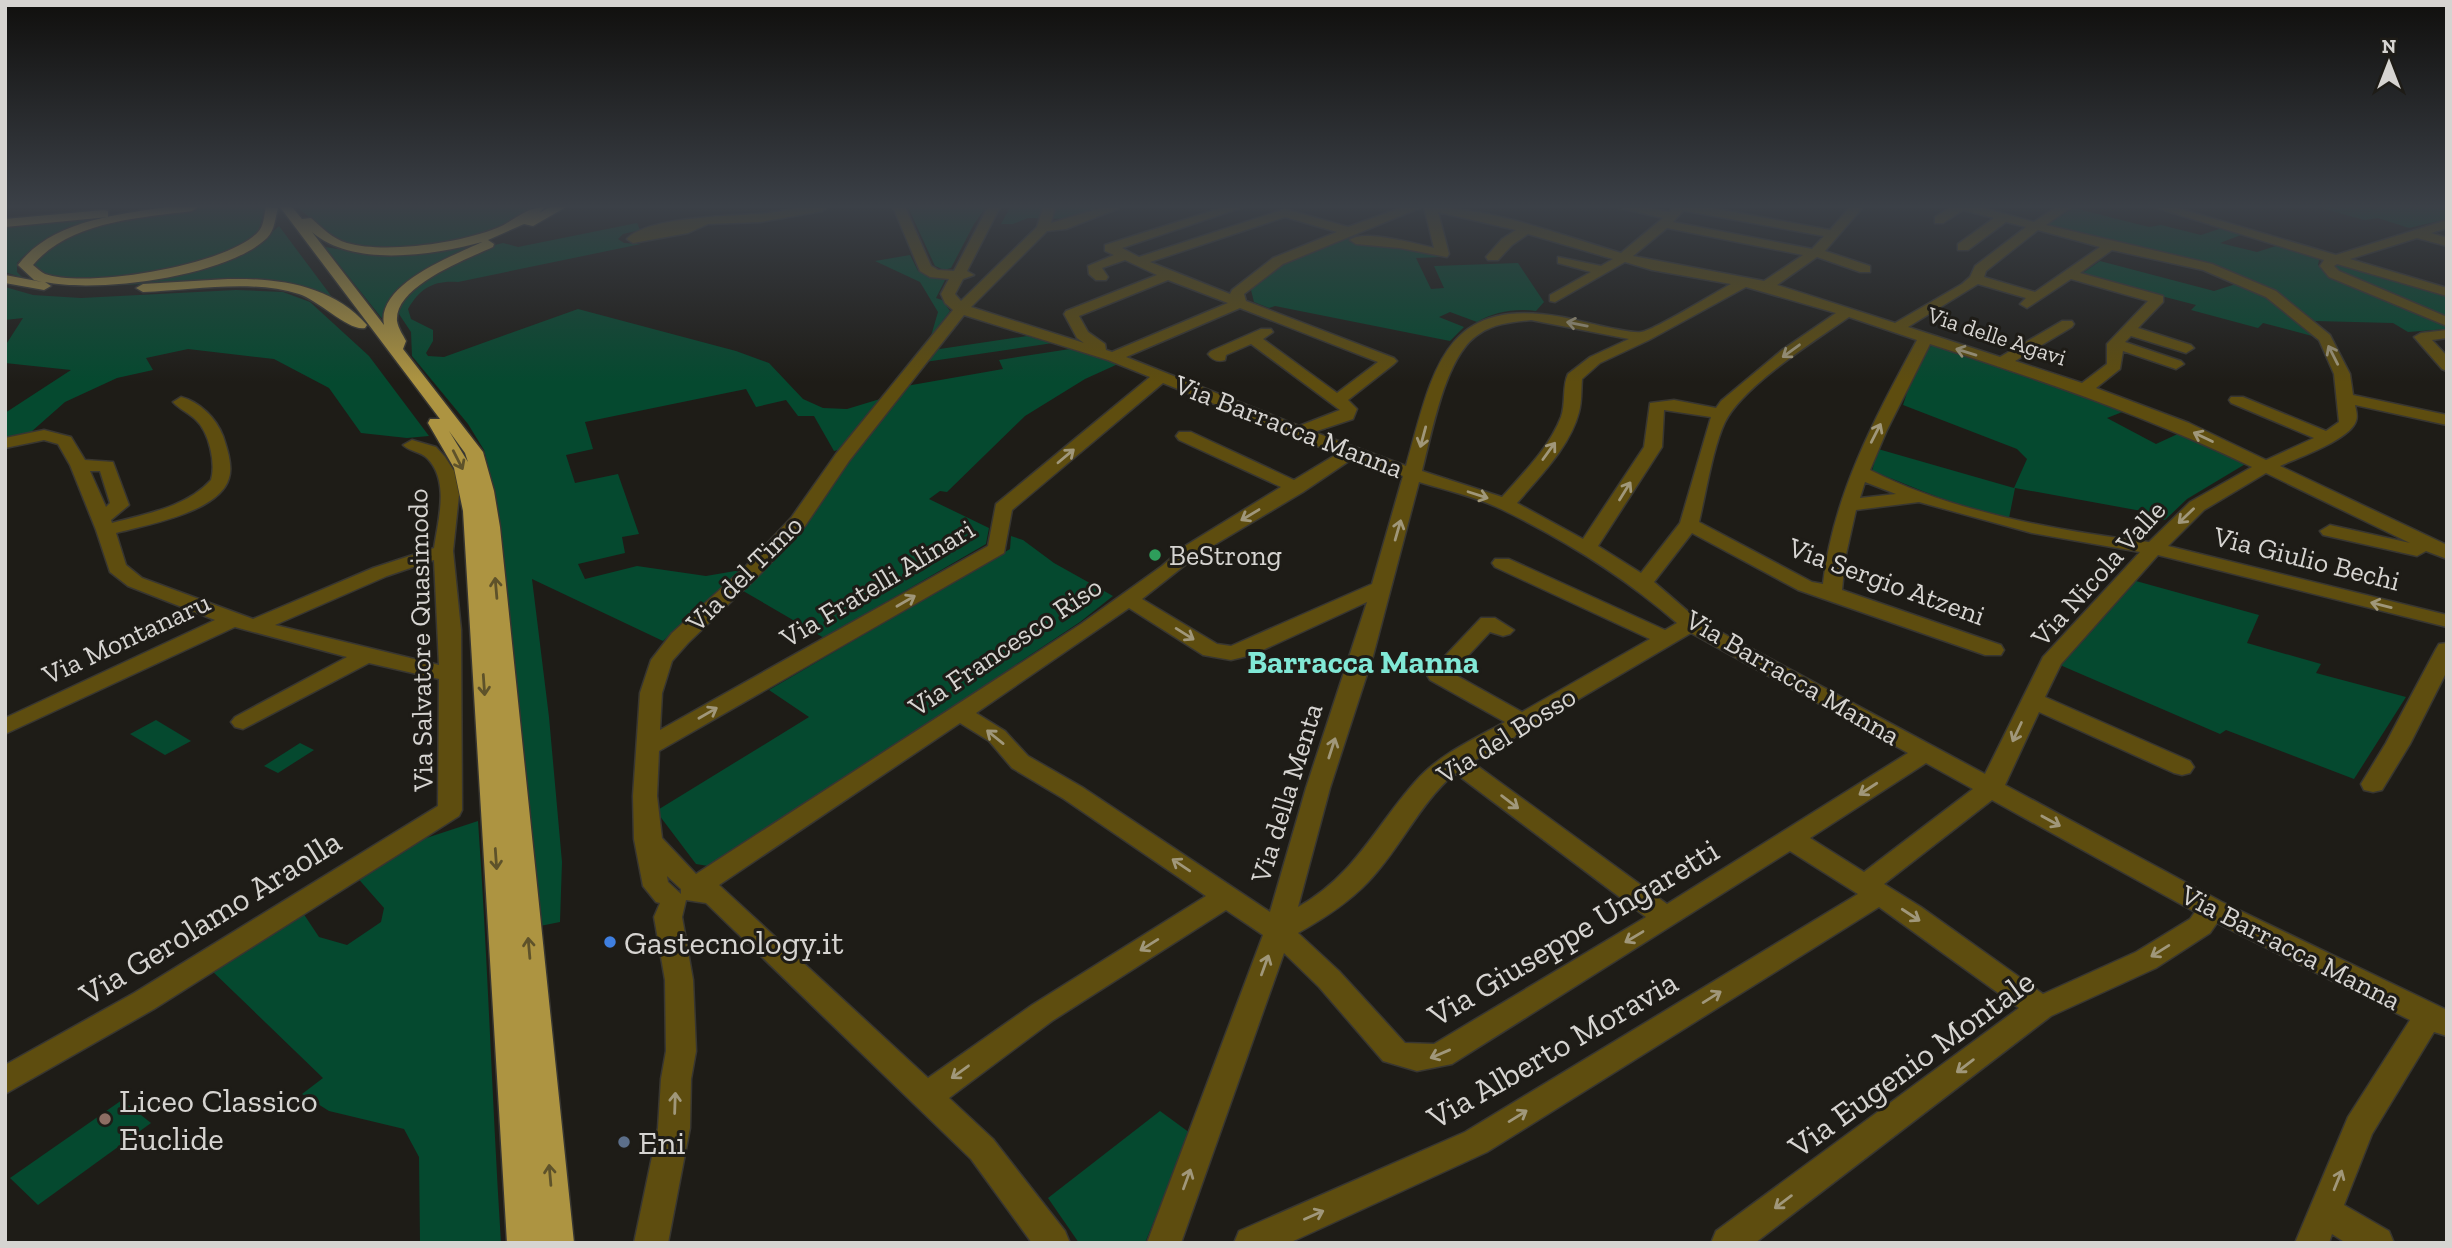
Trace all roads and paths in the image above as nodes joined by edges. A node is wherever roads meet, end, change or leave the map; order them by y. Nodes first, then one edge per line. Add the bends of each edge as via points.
1 (24, 265) edge
2 (194, 265) edge
3 (319, 265) edge
4 (326, 265) edge
5 (446, 265) edge
6 (924, 265) edge
7 (962, 265) edge
8 (1006, 265) edge
9 (1102, 265) edge
10 (1148, 265) edge
11 (1272, 265) edge
12 (1583, 265) edge
13 (1614, 265) edge
14 (1655, 265) edge
15 (1798, 265) edge
16 (1855, 265) edge
17 (1985, 265) edge
18 (2084, 265) edge
19 (2199, 265) edge
20 (2327, 265) edge
21 (2359, 265) edge
22 (1865, 268) dead end
23 (1604, 271) junction
24 (957, 275) junction
25 (996, 275) junction
26 (1168, 275) junction
27 (2071, 275) junction
28 (1101, 277) dead end
29 (5, 279) edge
30 (1976, 279) junction
31 (1743, 283) junction
32 (1766, 286) junction
33 (2444, 289) edge
34 (1555, 298) dead end
35 (1240, 303) junction
36 (964, 310) junction
37 (1847, 312) junction
38 (1287, 321) junction
39 (2447, 322) edge
40 (2067, 324) dead end
41 (360, 325) junction
42 (1895, 329) junction
43 (2131, 331) junction
44 (2447, 334) edge
45 (1082, 335) junction
46 (1644, 337) junction
47 (1254, 338) junction
48 (1925, 339) junction
49 (1062, 341) junction
50 (2115, 344) junction
51 (2186, 348) dead end
52 (395, 351) junction
53 (1113, 356) junction
54 (1220, 357) dead end
55 (2001, 363) junction
56 (2176, 364) dead end
57 (2447, 366) edge
58 (1160, 377) junction
59 (2084, 389) junction
60 (2347, 398) junction
61 (2237, 400) dead end
62 (1337, 401) junction
63 (181, 402) dead end
64 (1719, 414) junction
65 (2447, 420) edge
66 (1297, 433) junction
67 (1185, 436) dead end
68 (2328, 438) junction
69 (5, 443) edge
70 (412, 445) dead end
71 (1350, 453) junction
72 (2264, 467) junction
73 (1860, 472) junction
74 (1413, 474) junction
75 (1297, 488) junction
76 (1920, 497) junction
77 (1506, 504) junction
78 (1850, 505) junction
79 (1689, 524) junction
80 (104, 525) junction
81 (2330, 531) dead end
82 (1586, 547) junction
83 (2154, 548) junction
84 (443, 551) junction
85 (2447, 554) edge
86 (1502, 563) dead end
87 (1643, 583) junction
88 (1382, 587) junction
89 (1832, 593) junction
90 (1127, 598) junction
91 (2447, 621) edge
92 (244, 623) junction
93 (1691, 624) junction
94 (1503, 630) dead end
95 (1667, 639) junction
96 (2447, 649) edge
97 (1993, 650) dead end
98 (366, 656) junction
99 (448, 674) junction
100 (2032, 699) junction
101 (961, 714) junction
102 (1520, 721) junction
103 (243, 722) dead end
104 (5, 727) edge
105 (649, 747) junction
106 (1926, 752) junction
107 (1455, 761) junction
108 (2182, 767) dead end
109 (502, 784) junction
110 (2373, 784) dead end
111 (1991, 788) junction
112 (450, 810) joint
113 (1791, 839) junction
114 (682, 891) junction
115 (1871, 891) junction
116 (1227, 896) junction
117 (1287, 901) junction
118 (1319, 908) junction
119 (2212, 909) junction
120 (1665, 918) junction
121 (1278, 931) junction
122 (2041, 1008) junction
123 (2438, 1020) edge
124 (5, 1081) edge
125 (926, 1097) junction
126 (2326, 1212) junction
127 (524, 1243) edge
128 (557, 1243) edge
129 (651, 1243) edge
130 (1053, 1243) edge
131 (1164, 1243) edge
132 (1251, 1243) edge
133 (1728, 1243) edge
134 (2312, 1243) edge
135 (2377, 1243) edge

1 - 2 highway via 36,277 66,282 133,279
3 - 41 highway
4 - 52 highway
5 - 52 highway via 406,289 393,309 390,321 399,341
6 - 24 street via 935,274
7 - 24 street
8 - 25 street, Via del Timo
9 - 28 street via 1095,267
10 - 26 street
11 - 35 street via 1237,292
12 - 23 street
13 - 23 street
14 - 31 street, Via delle Agavi
15 - 32 street
16 - 22 street
17 - 30 street
18 - 27 street
60 -> 19 street via 2342,374 2325,338 2272,294
20 - 39 street via 2334,274
21 - 33 street
23 - 34 street
24 - 25 street
24 - 36 street via 948,297
25 - 36 street, Via del Timo
26 - 35 street
26 - 45 street via 1071,314
27 - 30 street via 2032,301
27 - 43 street via 2158,299
29 - 41 highway via 73,290 225,284 292,288 311,293
30 - 42 street
31 - 32 street, Via delle Agavi
31 - 46 street
32 - 37 street, Via delle Agavi
35 - 38 street
35 - 53 street
36 - 49 street, Via Barracca Manna
36 - 105 street, Via del Timo via 842,458 798,522 662,660 651,693
37 - 42 street, Via delle Agavi
37 -> 64 street via 1787,353
38 - 47 street
38 - 62 street via 1389,361
40 - 55 street
41 -> 109 highway via 444,433 463,468 472,511
42 - 48 street, Via delle Agavi
43 - 50 street
43 - 51 street
44 - 57 street via 2421,337
45 - 49 street
45 - 53 street
46 -> 74 street, Via della Menta via 1531,316 1496,320 1473,331 1455,347 1432,404
77 -> 46 street via 1564,429 1573,403 1574,377 1595,360
47 - 54 street via 1216,354
47 - 62 street
55 -> 48 street, Via delle Agavi
73 -> 48 street
49 - 53 street, Via Barracca Manna
50 - 56 street
50 - 59 street via 2115,366
109 -> 52 highway via 491,527 485,491 474,452
53 - 58 street, Via Barracca Manna
55 - 59 street, Via delle Agavi
58 - 66 street, Via Barracca Manna
105 -> 58 street, Via Fratelli Alinari via 997,549 1003,508
72 -> 59 street, Via delle Agavi via 2183,427
60 - 65 street
60 - 68 street via 2349,419
61 - 68 street
62 - 66 street via 1349,409 1347,415
63 - 80 street via 215,431 222,474 219,482 190,503
64 - 79 street
82 -> 64 street via 1653,447 1656,406
66 - 71 street, Via Barracca Manna
67 - 75 street
68 - 72 street, Via Nicola Valle
69 - 80 street via 44,435 65,440
70 - 84 street, Via Salvatore Quasimodo via 430,452 445,471 450,495
71 - 74 street, Via Barracca Manna
71 - 75 street, Via Francesco Riso
72 -> 83 street, Via Nicola Valle via 2197,506
72 - 85 street, Via delle Agavi
73 - 76 street, Via Giulio Bechi
73 - 78 street
74 -> 77 street, Via Barracca Manna
88 -> 74 street, Via della Menta
75 -> 90 street, Via Francesco Riso via 1192,550
76 - 78 street
76 - 83 street, Via Giulio Bechi via 2019,526
77 - 82 street, Via Barracca Manna
78 - 89 street
79 - 87 street
79 - 89 street, Via Sergio Atzeni via 1805,586
80 - 92 street via 117,568 135,582
81 - 85 street
82 - 87 street, Via Barracca Manna
91 -> 83 street, Via Giulio Bechi
83 - 100 street, Via Nicola Valle via 2051,662
84 - 92 street, Via Montanaru
84 - 99 street, Via Salvatore Quasimodo via 450,630
86 - 95 street
87 - 93 street, Via Barracca Manna
90 -> 88 street via 1211,650 1231,653
117 -> 88 street, Via della Menta
89 - 97 street, Via Sergio Atzeni
90 - 101 street, Via Francesco Riso
92 - 98 street
92 - 104 street, Via Montanaru
93 - 95 street, Via del Bosso
93 - 106 street, Via Barracca Manna
94 - 102 street via 1488,622 1438,676
95 - 102 street, Via del Bosso
96 - 110 street
98 - 99 street
98 - 103 street
99 - 112 street, Via Salvatore Quasimodo
100 - 108 street
100 -> 111 street, Via Nicola Valle
101 - 114 street, Via Francesco Riso
116 -> 101 street, Via Giuseppe Ungaretti via 1020,762 997,736
102 - 107 street, Via del Bosso
105 - 114 street, Via del Timo via 647,839 656,886
106 - 111 street, Via Barracca Manna
106 -> 113 street, Via Giuseppe Ungaretti
107 - 118 street, Via del Bosso via 1425,786 1359,875
107 -> 120 street
109 -> 127 highway
128 -> 109 highway
111 - 115 street, Via Alberto Moravia
111 -> 119 street, Via Barracca Manna
112 - 124 street, Via Gerolamo Araolla via 144,1001
113 - 115 street
113 - 120 street, Via Giuseppe Ungaretti
114 - 125 street via 713,893
129 -> 114 street, Via del Timo via 674,1128 681,1051 679,980 668,917
115 -> 122 street via 1911,914
132 -> 115 street, Via Alberto Moravia via 1476,1142
116 - 121 street, Via Giuseppe Ungaretti
116 -> 125 street via 1042,1013
117 - 118 street
117 - 121 street, Via della Menta
118 - 121 street, Via del Bosso
119 -> 122 street, Via Eugenio Montale via 2200,926 2146,960
119 - 123 street, Via Barracca Manna
120 -> 121 street, Via Giuseppe Ungaretti via 1426,1060 1394,1052 1329,979
131 -> 121 street, Via della Menta
122 -> 133 street, Via Eugenio Montale
126 -> 123 street via 2360,1127
125 - 130 street via 982,1149
126 - 134 street
126 - 135 street

